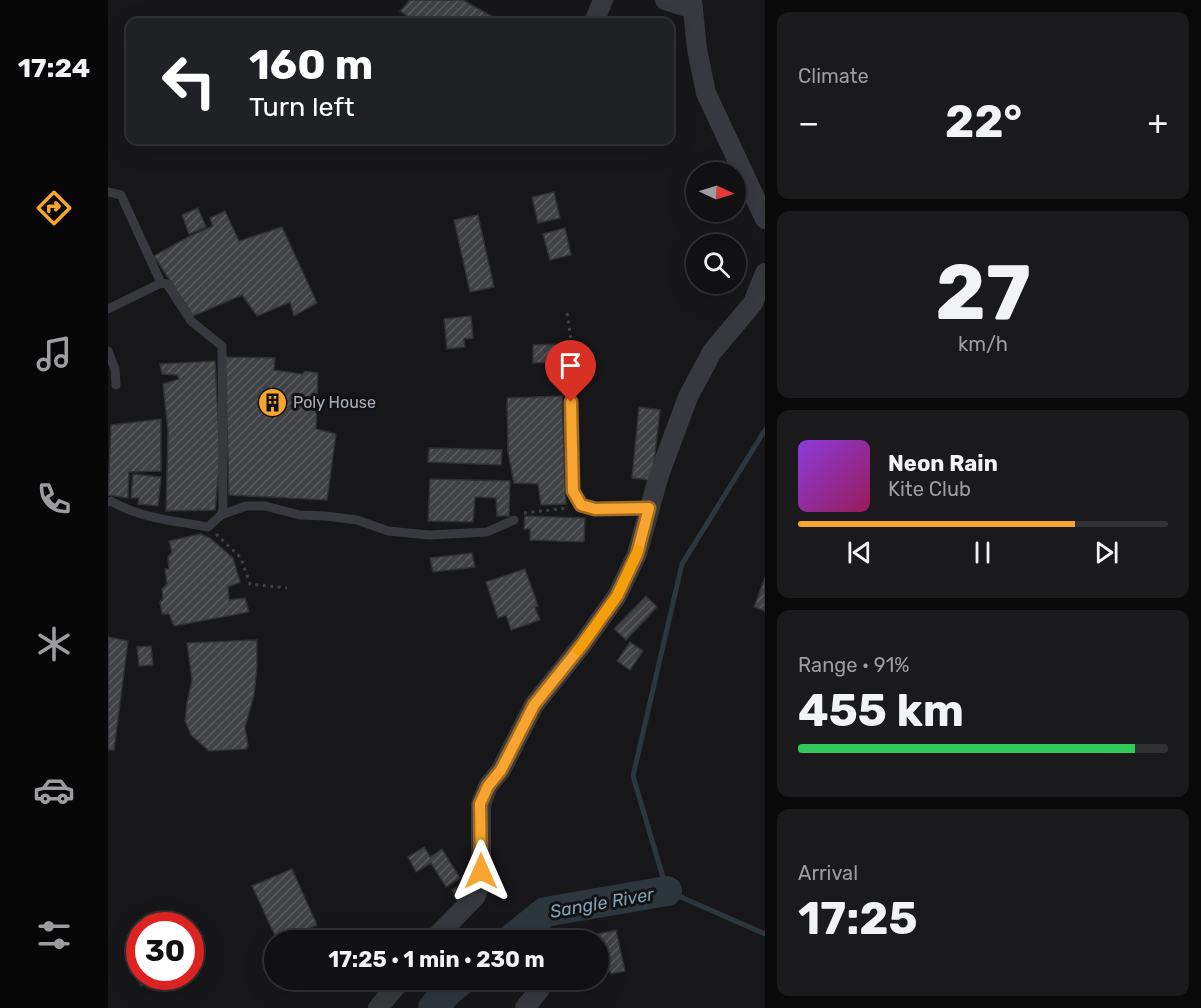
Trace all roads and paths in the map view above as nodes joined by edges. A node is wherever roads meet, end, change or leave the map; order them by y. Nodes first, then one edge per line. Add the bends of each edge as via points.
1 (603, 0) edge
2 (665, 0) edge
3 (693, 4) edge
4 (596, 18) edge
5 (108, 192) edge
6 (765, 219) edge
7 (765, 273) edge
8 (161, 282) junction
9 (108, 309) edge
10 (567, 313) dead end
11 (108, 351) edge
12 (116, 385) dead end
13 (571, 402) joint
14 (108, 501) edge
15 (581, 505) junction
16 (649, 508) junction
17 (221, 515) junction
18 (514, 520) joint
19 (208, 527) junction
20 (287, 588) dead end
21 (443, 930) edge
22 (393, 990) edge
23 (539, 990) edge
24 (378, 1008) edge
25 (525, 1008) edge

1 - 4 street
2 - 3 street
3 - 6 street via 706,93
5 - 8 lane via 121,195
7 - 16 street via 753,303 712,352 688,397
8 - 9 lane
8 - 17 lane via 191,321 222,346
10 - 13 path via 572,346
11 - 12 lane
13 - 15 lane via 573,491
14 - 19 lane via 147,515
15 - 16 lane via 595,509
15 - 18 path via 527,511
16 - 21 street via 637,554 617,596 534,705 501,770 488,786 480,804 481,883 475,897
17 - 18 lane via 246,506 266,506 300,515 357,520 388,531 429,535 487,532
17 - 19 lane
19 - 20 path via 241,558 250,584
22 - 24 street
23 - 25 street

